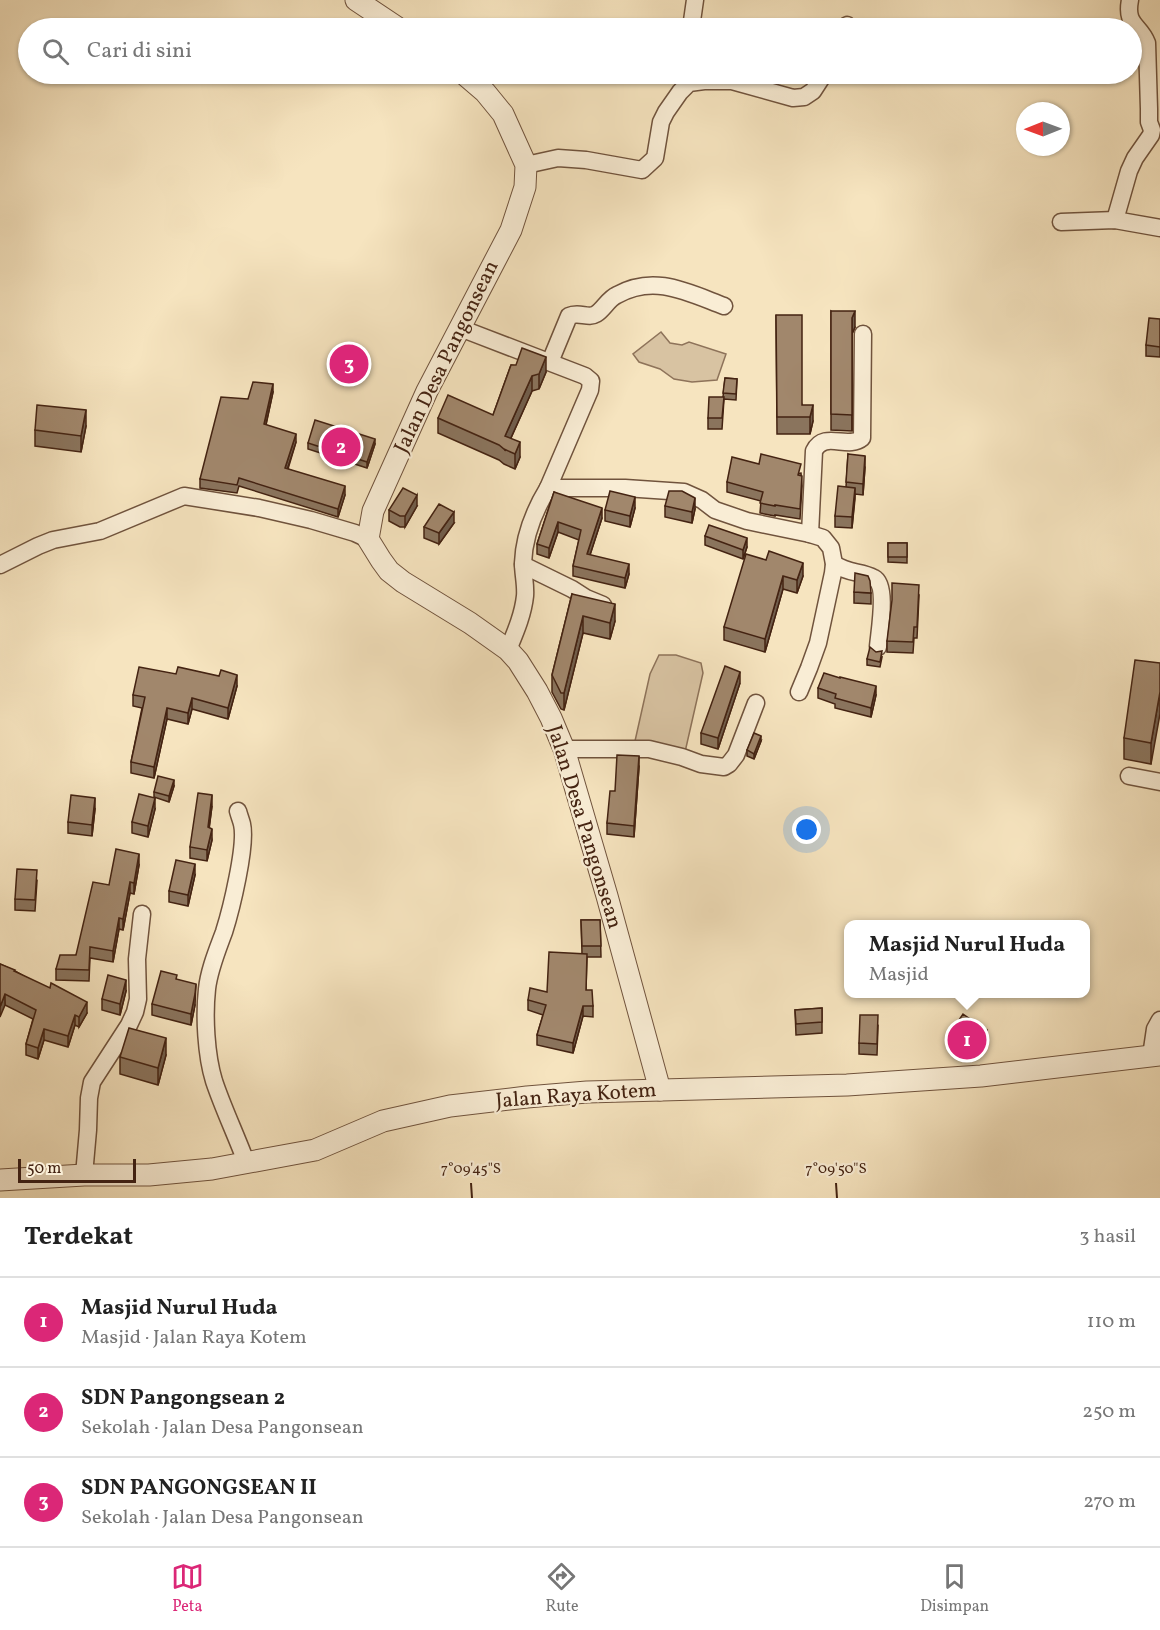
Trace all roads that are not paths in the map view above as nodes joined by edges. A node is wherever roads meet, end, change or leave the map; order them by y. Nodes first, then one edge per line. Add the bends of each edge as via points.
1 (356, 0) edge
2 (695, 0) edge
3 (1130, 0) edge
4 (384, 18) edge
5 (692, 18) edge
6 (1130, 18) edge
7 (1142, 33) edge
8 (475, 84) edge
9 (685, 84) edge
10 (743, 84) edge
11 (818, 84) edge
12 (526, 165) junction
13 (1115, 220) junction
14 (1060, 222) dead end
15 (1160, 228) edge
16 (724, 306) dead end
17 (460, 328) junction
18 (863, 334) dead end
19 (550, 362) junction
20 (548, 488) junction
21 (810, 534) junction
22 (368, 539) junction
23 (834, 564) junction
24 (0, 565) edge
25 (523, 565) junction
26 (609, 607) edge
27 (878, 647) dead end
28 (508, 650) junction
29 (799, 692) dead end
30 (756, 703) dead end
31 (564, 749) junction
32 (1129, 776) dead end
33 (1160, 782) edge
34 (238, 811) dead end
35 (142, 914) dead end
36 (1160, 1020) edge
37 (1156, 1055) edge
38 (660, 1090) junction
39 (246, 1162) junction
40 (84, 1175) junction
41 (0, 1180) edge

1 - 4 street
2 - 5 street
3 - 6 street
7 - 13 street via 1147,43 1152,130 1129,171
8 - 12 street via 503,114
9 - 12 street via 661,122 655,158 642,170 558,158
10 - 11 street via 793,98 804,97
12 - 17 street, Jalan Desa Pangonsean via 525,187 511,230
13 - 14 street
13 - 15 street
16 - 19 street via 671,286 633,287 614,296 597,314 569,316
17 - 19 street
17 - 22 street, Jalan Desa Pangonsean via 373,511
18 - 21 street via 862,438 857,442 820,442 816,446
19 - 20 street via 591,381
20 - 21 street via 684,492 747,522
20 - 25 street via 529,527
21 - 23 street via 823,538 831,548
22 - 24 street via 311,520 184,496 100,531 53,540
22 - 28 street, Jalan Desa Pangonsean via 389,571
23 - 27 street via 879,581 882,598
23 - 29 street via 818,643
25 - 26 street
25 - 28 street via 525,596
28 - 31 street, Jalan Desa Pangonsean via 537,691
30 - 31 street via 736,755 724,767 649,749
31 - 38 street, Jalan Desa Pangonsean
32 - 33 street
34 - 39 street via 243,825 238,874 207,987 206,1004 208,1052 214,1080
35 - 40 street via 138,999 129,1025 92,1082
36 - 37 street via 1155,1029
37 - 38 street, Jalan Raya Kotem via 992,1075 881,1083
38 - 39 street, Jalan Raya Kotem via 587,1092 450,1106 383,1120 315,1150
39 - 40 street, Jalan Raya Kotem via 212,1169
40 - 41 street, Jalan Raya Kotem

